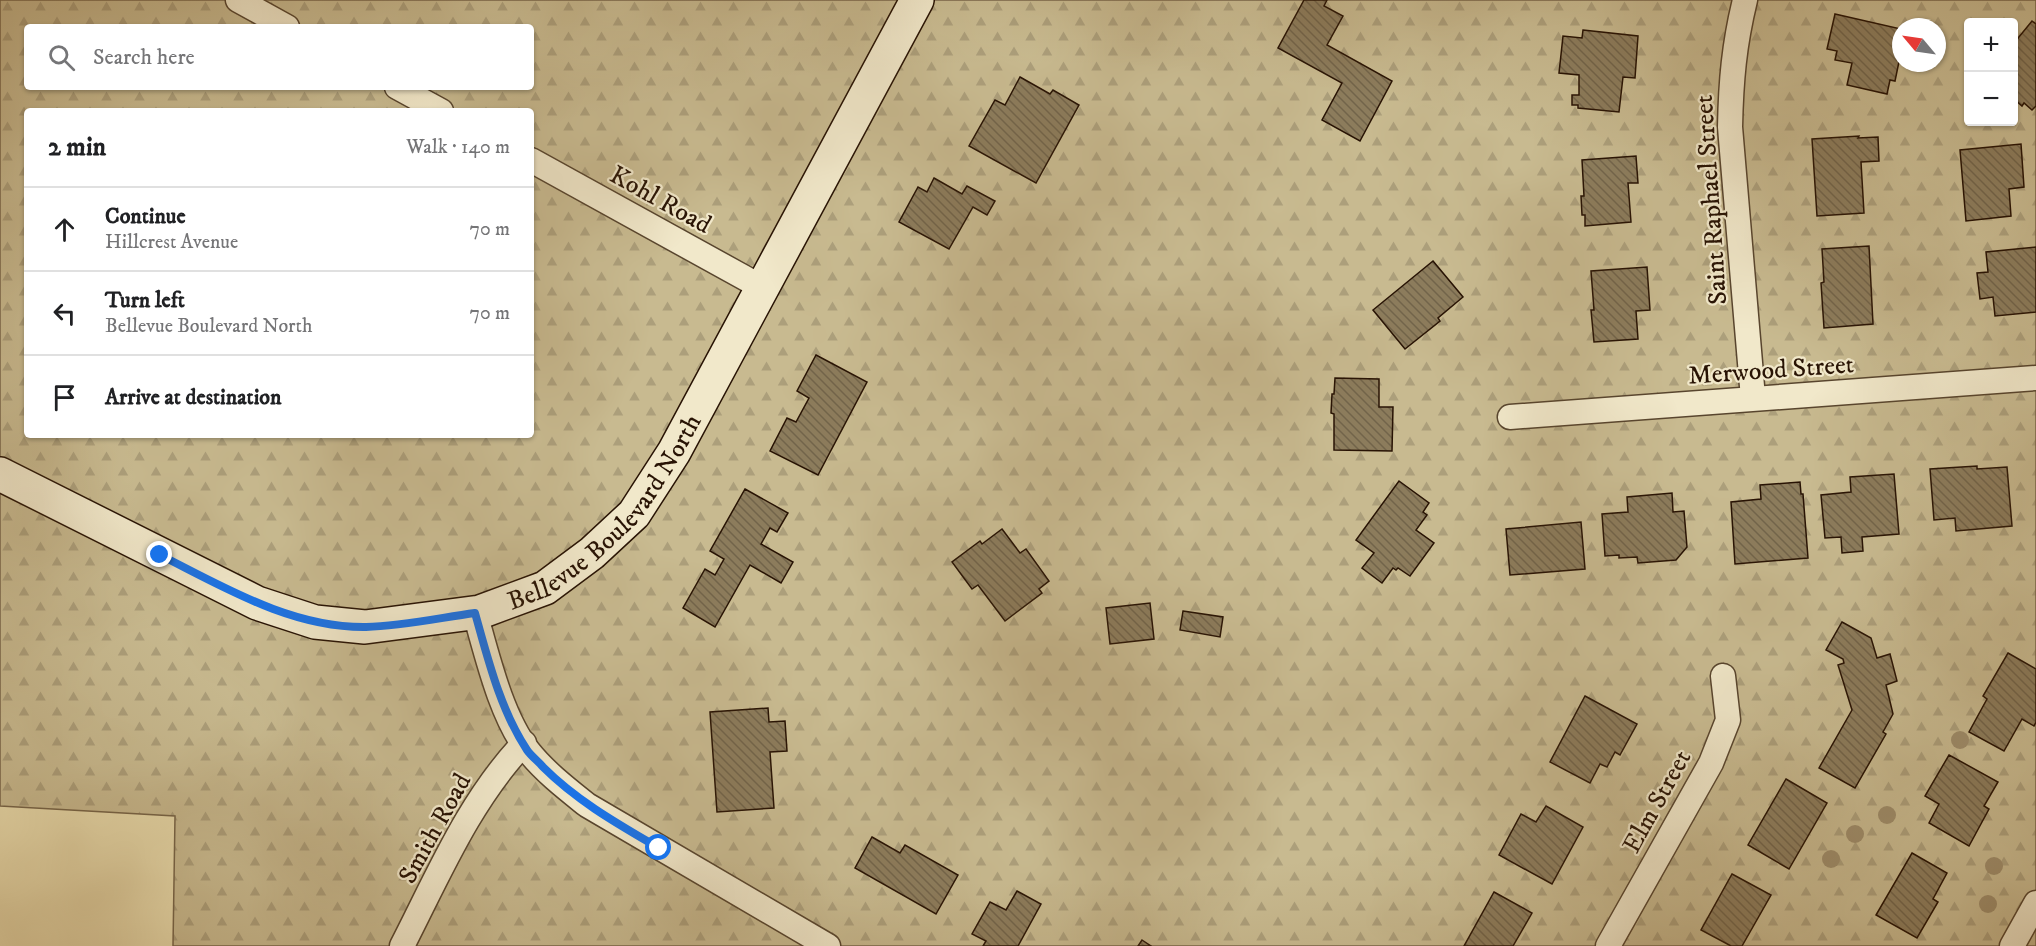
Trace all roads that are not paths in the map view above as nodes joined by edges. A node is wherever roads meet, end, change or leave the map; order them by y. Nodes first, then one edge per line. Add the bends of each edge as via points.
1 (238, 0) edge
2 (917, 0) edge
3 (1746, 0) edge
4 (282, 24) edge
5 (402, 90) edge
6 (436, 108) edge
7 (534, 162) edge
8 (764, 288) junction
9 (2036, 378) edge
10 (1753, 398) junction
11 (1510, 417) dead end
12 (0, 474) edge
13 (475, 613) junction
14 (1723, 676) dead end
15 (524, 743) junction
16 (2036, 903) edge
17 (402, 946) edge
18 (828, 946) edge
19 (1608, 946) edge
20 (2012, 946) edge

1 - 4 street
2 - 8 main road, Bellevue Boulevard North
3 - 10 street, Saint Raphael Street via 1736,37 1730,127
5 - 6 street
7 - 8 street, Kohl Road
8 - 13 main road, Bellevue Boulevard North via 674,452 634,514 592,553 545,588
9 - 10 street, Merwood Street
10 - 11 street, Merwood Street
12 - 13 main road, Bellevue Boulevard North via 257,603 315,622 365,627
13 - 15 street via 496,685
14 - 19 street, Elm Street via 1728,720 1712,763
15 - 17 street, Smith Road via 476,804
15 - 18 street via 556,780 587,805
16 - 20 street

